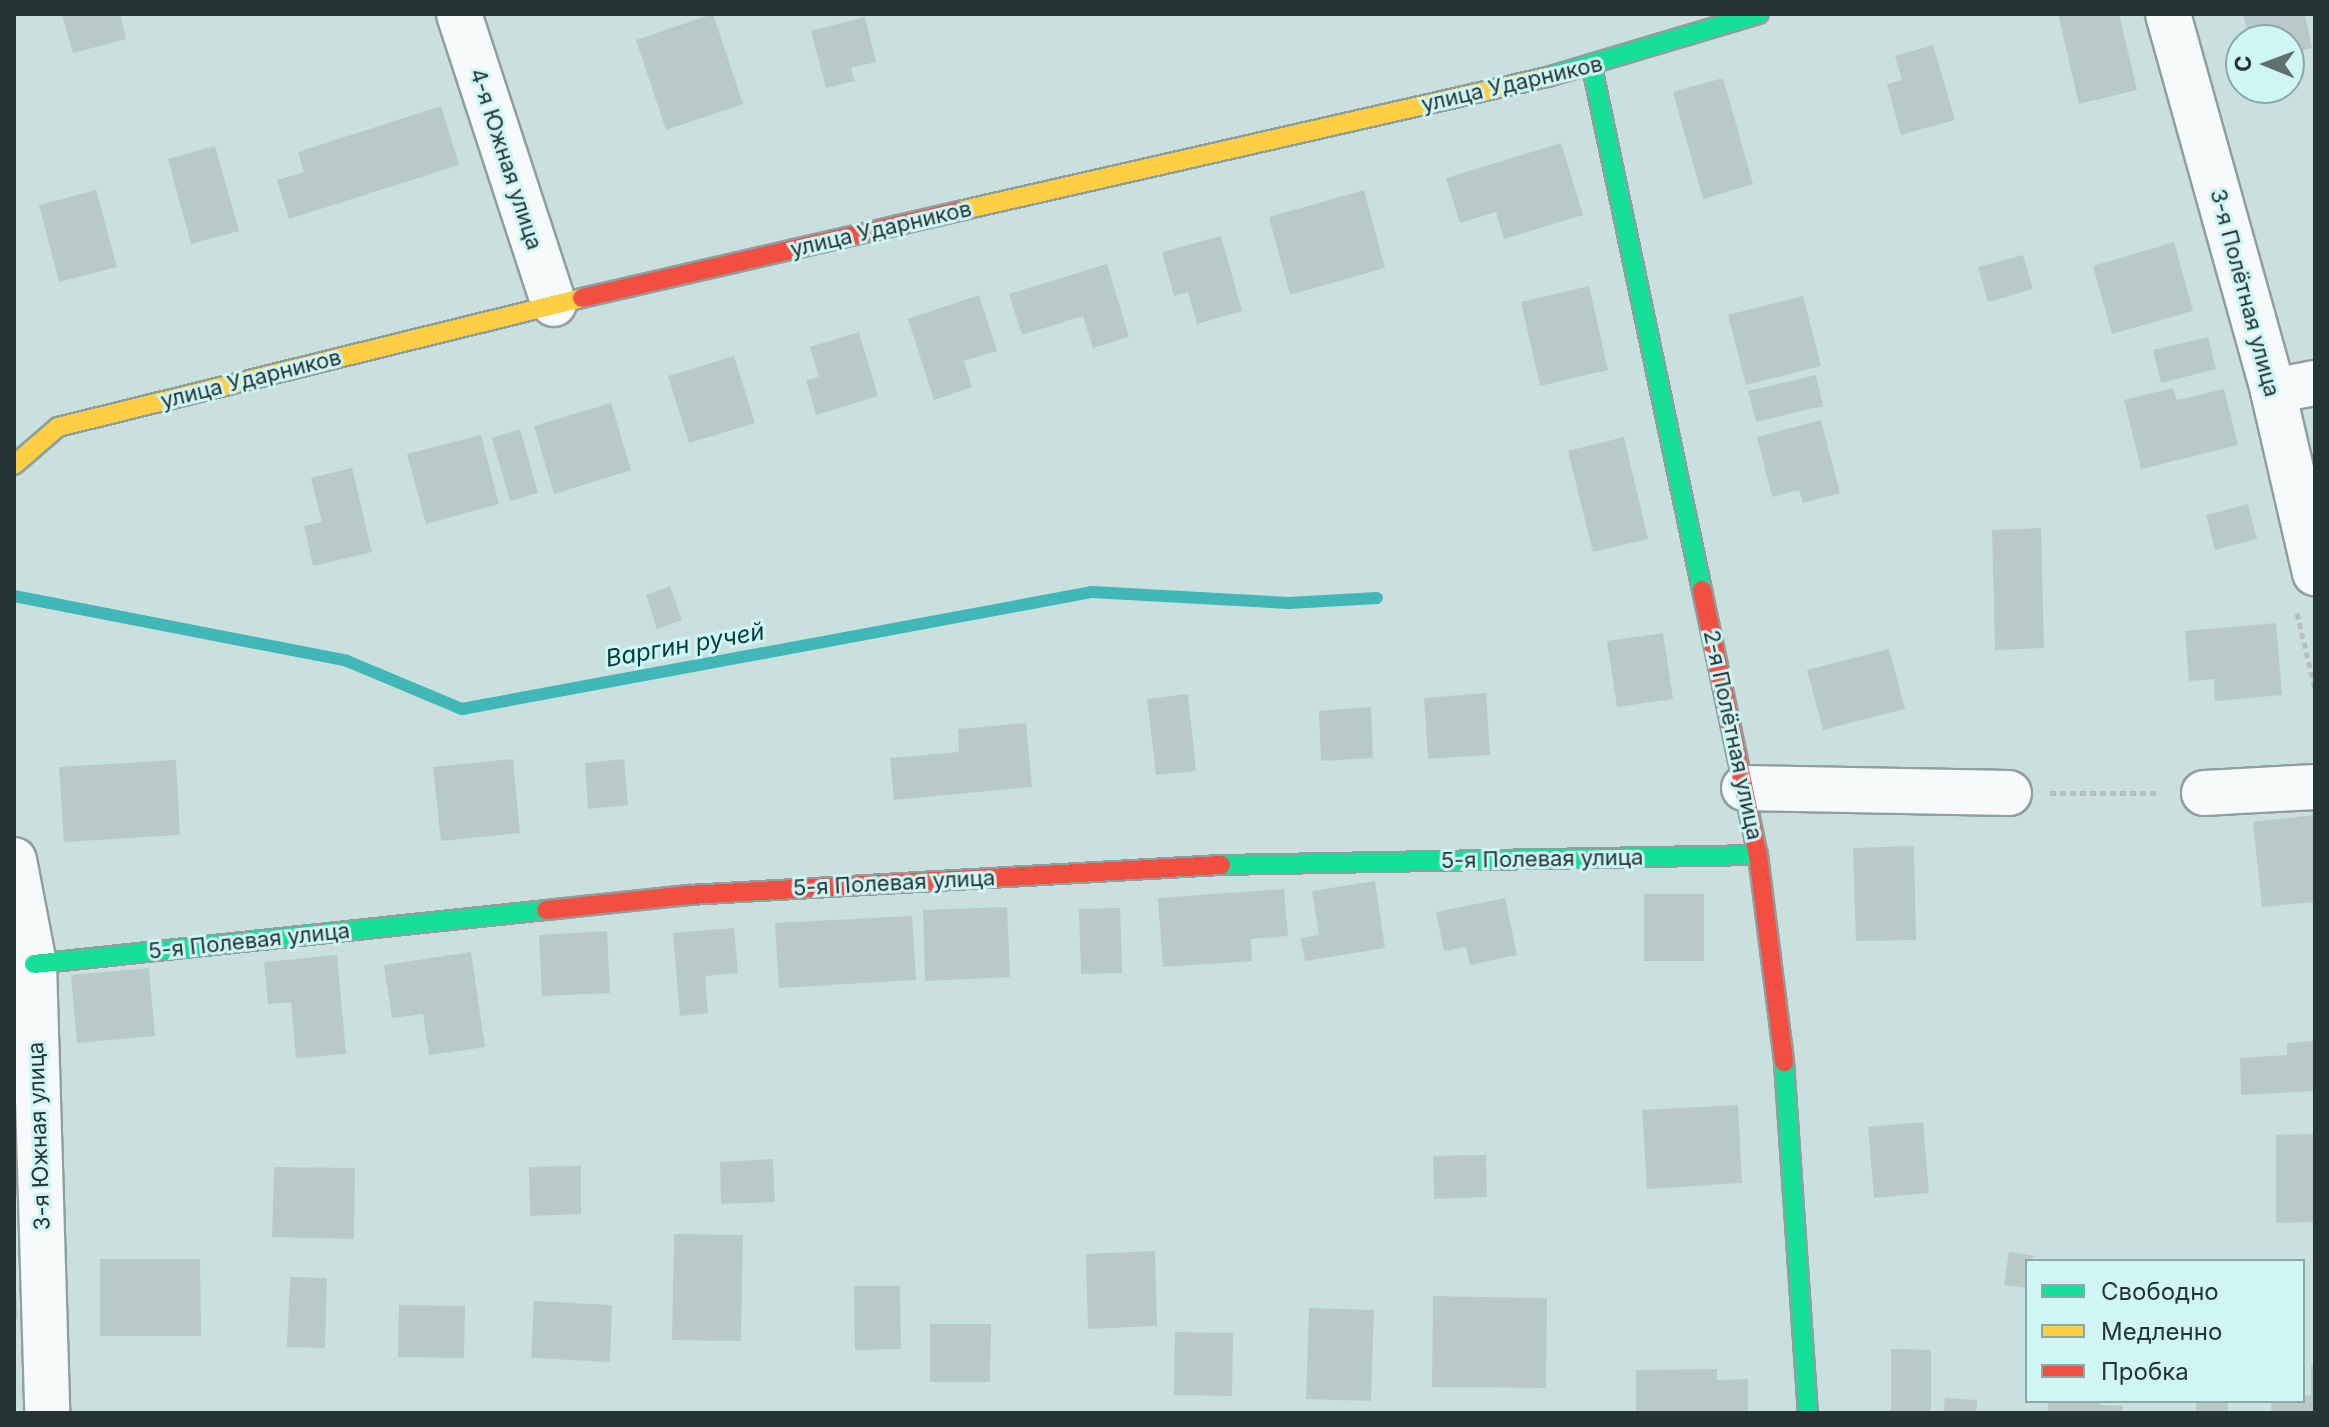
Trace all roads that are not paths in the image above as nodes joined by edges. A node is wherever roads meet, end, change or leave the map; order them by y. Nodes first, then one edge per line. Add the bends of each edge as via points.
1 (459, 14) edge
2 (1759, 14) edge
3 (2168, 14) edge
4 (1592, 67) junction
5 (554, 304) junction
6 (2315, 383) edge
7 (2273, 391) junction
8 (14, 465) edge
9 (2315, 573) edge
10 (2315, 787) edge
11 (1744, 788) junction
12 (2009, 793) road end
13 (2204, 793) road end
14 (1758, 855) junction
15 (14, 860) edge
16 (34, 964) junction
17 (47, 1413) edge
18 (1808, 1413) edge

1 - 5 street, 4-я Южная улица
2 - 4 street, улица Ударников
3 - 7 street, 3-я Полётная улица
4 - 5 street, улица Ударников
4 - 11 street, 2-я Полётная улица
5 - 8 street, улица Ударников via 58,427
6 - 7 street
7 - 9 street, 3-я Полётная улица
10 - 13 street
11 - 12 street
11 - 14 street, 2-я Полётная улица
14 - 16 street, 5-я Полевая улица via 1199,865 689,895
14 - 18 street, 2-я Полётная улица via 1780,1002
15 - 16 street, 3-я Южная улица
16 - 17 street, 3-я Южная улица

